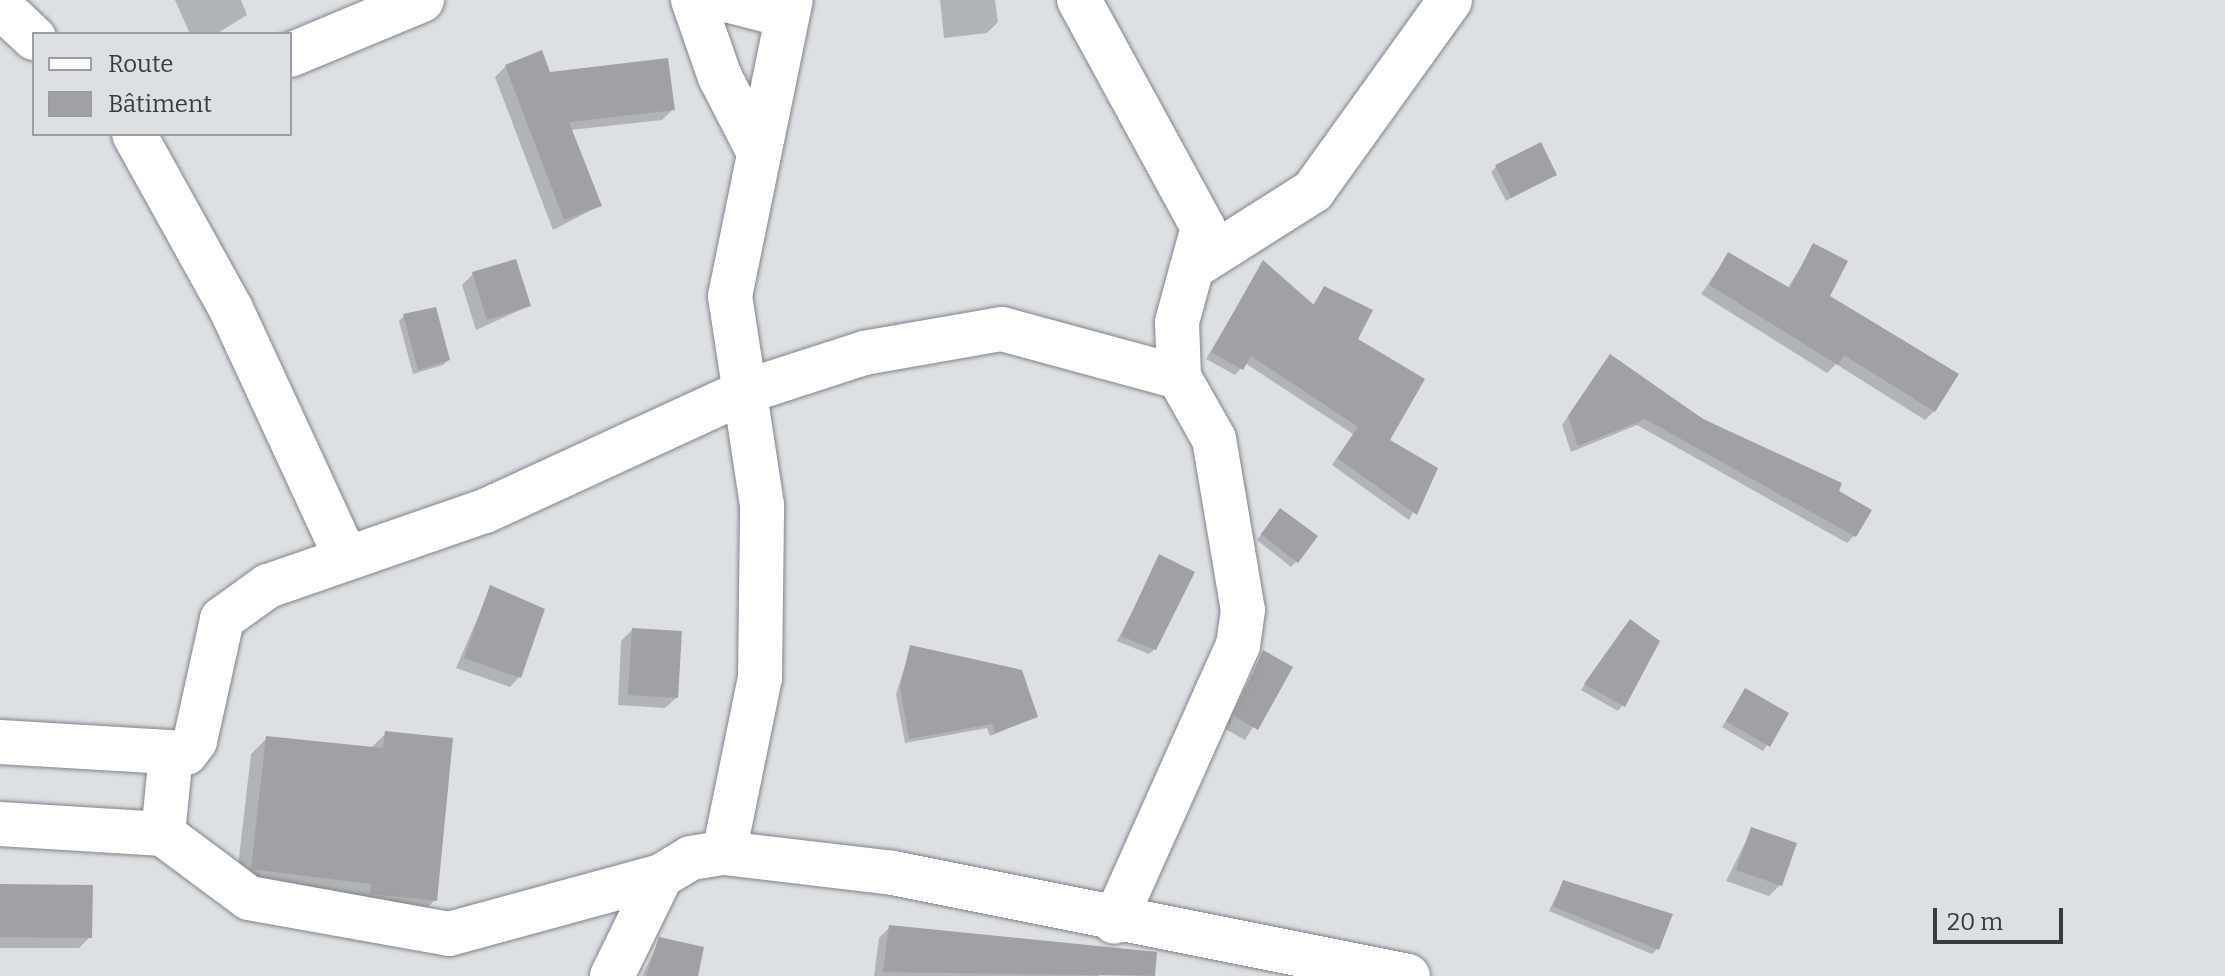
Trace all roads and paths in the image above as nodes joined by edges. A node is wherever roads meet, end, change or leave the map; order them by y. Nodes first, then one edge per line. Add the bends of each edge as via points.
1 (422, 0) edge
2 (693, 0) edge
3 (726, 0) edge
4 (1079, 0) edge
5 (1450, 0) edge
6 (0, 6) edge
7 (788, 8) edge
8 (32, 36) edge
9 (292, 54) edge
10 (135, 136) edge
11 (757, 149) junction
12 (1195, 266) junction
13 (1179, 377) junction
14 (744, 392) junction
15 (345, 556) junction
16 (0, 742) edge
17 (171, 754) junction
18 (0, 824) edge
19 (163, 834) junction
20 (724, 853) junction
21 (661, 876) junction
22 (1114, 922) junction
23 (612, 976) edge
24 (1408, 976) edge

1 - 9 street
2 - 11 street via 720,77
3 - 7 street
4 - 12 street via 1195,202 1203,227
5 - 12 street via 1313,191
6 - 8 street
7 - 11 street
10 - 15 street via 231,309
11 - 14 street via 730,296
12 - 13 street via 1177,322
13 - 14 street via 1002,329 864,353
13 - 22 street via 1214,439 1243,628
14 - 15 street via 485,511
14 - 20 street via 762,505 760,678
15 - 17 street via 268,586 222,619 195,741 186,753
16 - 17 street
17 - 19 street
18 - 19 street
19 - 21 street via 249,898 449,934
20 - 21 street via 691,858
20 - 22 street via 893,873
21 - 23 street
22 - 24 street

